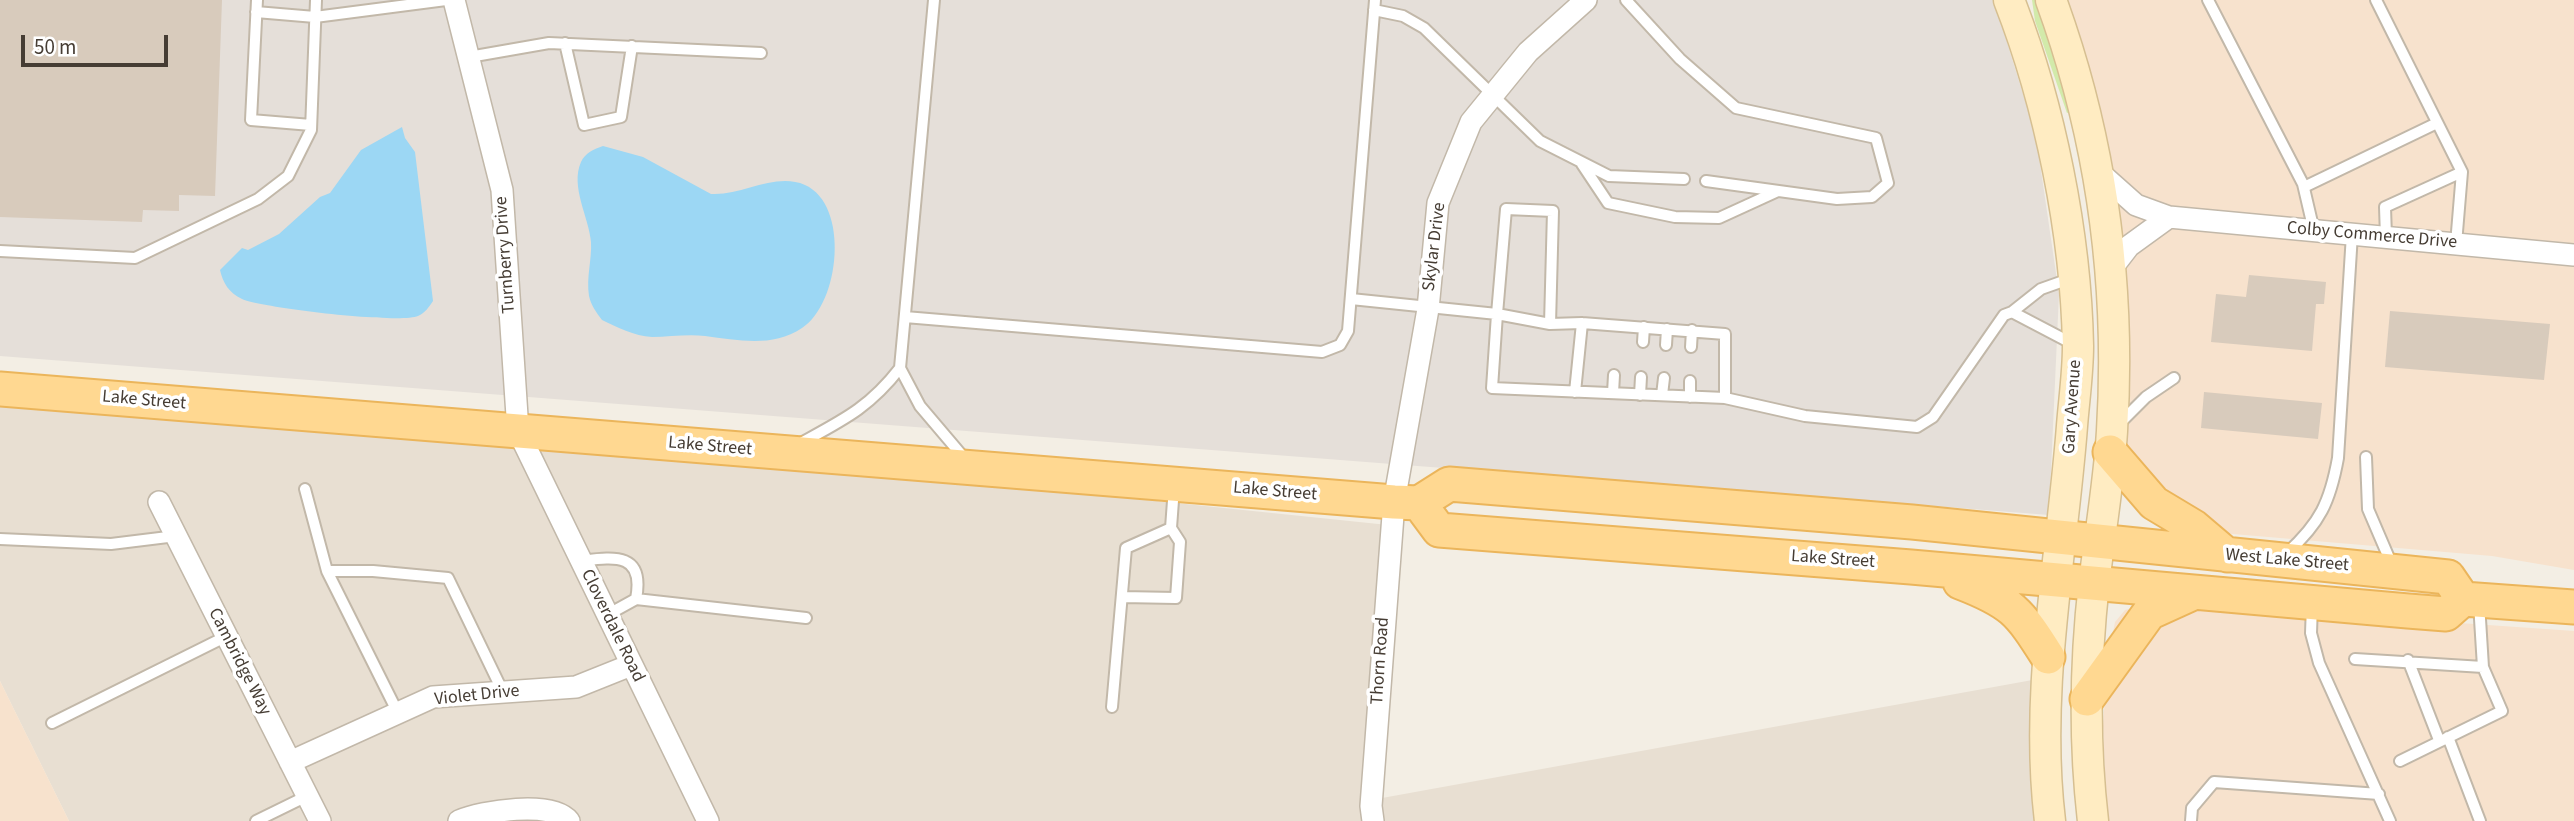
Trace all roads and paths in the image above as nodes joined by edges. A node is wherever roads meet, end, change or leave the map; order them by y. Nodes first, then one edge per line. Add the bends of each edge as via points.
1 (316, 0) edge
2 (446, 0) edge
3 (454, 0) edge
4 (934, 0) edge
5 (1586, 0) edge
6 (1626, 0) edge
7 (2009, 0) edge
8 (2051, 0) edge
9 (2208, 0) edge
10 (2376, 0) edge
11 (1375, 5) edge
12 (257, 6) edge
13 (315, 17) junction
14 (565, 43) junction
15 (632, 46) junction
16 (761, 53) dead end
17 (469, 58) junction
18 (1492, 96) junction
19 (2437, 123) junction
20 (311, 125) junction
21 (1580, 161) junction
22 (2462, 172) junction
23 (2100, 173) junction
24 (1684, 179) dead end
25 (1706, 181) dead end
26 (2304, 187) junction
27 (1778, 191) junction
28 (2169, 217) junction
29 (2314, 230) junction
30 (2352, 234) junction
31 (2386, 237) junction
32 (2456, 244) junction
33 (0, 251) edge
34 (2574, 255) edge
35 (2112, 268) junction
36 (2072, 278) junction
37 (1351, 299) junction
38 (1427, 309) junction
39 (2012, 312) junction
40 (1497, 314) junction
41 (905, 317) junction
42 (1582, 323) junction
43 (1550, 324) junction
44 (1618, 326) junction
45 (1644, 327) junction
46 (1667, 329) junction
47 (1692, 330) junction
48 (1617, 340) dead end
49 (1643, 342) dead end
50 (1666, 345) dead end
51 (1691, 347) dead end
52 (2078, 347) junction
53 (900, 368) junction
54 (1614, 375) dead end
55 (1641, 377) dead end
56 (2174, 378) dead end
57 (1664, 379) dead end
58 (1690, 381) dead end
59 (0, 388) edge
60 (1575, 392) junction
61 (1613, 393) junction
62 (1640, 395) junction
63 (1662, 396) junction
64 (1690, 397) junction
65 (1725, 398) junction
66 (518, 432) junction
67 (2111, 442) junction
68 (783, 453) junction
69 (2366, 457) dead end
70 (972, 468) junction
71 (1174, 484) junction
72 (305, 489) dead end
73 (159, 502) dead end
74 (1407, 502) junction
75 (1171, 528) junction
76 (176, 536) junction
77 (2062, 537) junction
78 (0, 539) edge
79 (2099, 543) junction
80 (2227, 555) junction
81 (2280, 560) junction
82 (581, 561) junction
83 (1911, 567) junction
84 (327, 571) junction
85 (2395, 571) junction
86 (2057, 580) junction
87 (2094, 584) junction
88 (2195, 593) junction
89 (1122, 597) junction
90 (636, 599) junction
91 (2471, 599) junction
92 (2312, 602) junction
93 (2574, 607) edge
94 (607, 615) junction
95 (806, 618) dead end
96 (227, 636) junction
97 (2048, 657) junction
98 (2355, 659) dead end
99 (2408, 660) junction
100 (631, 665) junction
101 (2483, 667) junction
102 (503, 692) junction
103 (2087, 699) junction
104 (1112, 707) dead end
105 (398, 713) junction
106 (52, 723) dead end
107 (2443, 738) junction
108 (2400, 761) dead end
109 (290, 762) junction
110 (2379, 794) junction
111 (307, 796) junction
112 (256, 821) edge
113 (320, 821) edge
114 (459, 821) edge
115 (569, 821) edge
116 (708, 821) edge
117 (1373, 821) edge
118 (2050, 821) edge
119 (2093, 821) edge
120 (2191, 821) edge
121 (2390, 821) edge
122 (2480, 821) edge

1 - 13 lane
2 - 13 lane
3 - 17 street, Turnberry Drive
4 - 41 lane
5 - 18 street, Skylar Drive via 1528,52
6 - 27 lane via 1680,59 1737,108 1875,138 1888,183 1872,197
7 - 36 main road, Gary Avenue via 2050,135
8 - 23 main road via 2079,86
9 - 26 lane
10 - 19 lane
11 - 18 lane via 1424,28
11 - 37 lane
12 - 13 lane
12 - 20 lane via 251,120
13 - 20 lane
14 - 15 lane
14 - 15 lane via 584,125 621,117
14 - 17 lane
15 - 16 lane
17 - 66 street, Turnberry Drive via 502,190
18 - 21 lane via 1540,141
18 - 38 street, Skylar Drive via 1471,122 1437,203
19 - 22 lane
19 - 26 lane
20 - 33 lane via 288,176 258,199 135,258
21 - 24 lane via 1609,176
21 - 27 lane via 1608,202 1675,217 1719,218
22 - 31 lane via 2385,207
22 - 32 lane
23 - 28 street, Colby Commerce Drive via 2136,205
23 - 35 main road
25 - 27 lane
26 - 29 lane
28 - 29 street, Colby Commerce Drive
28 - 35 street via 2129,246
29 - 30 street, Colby Commerce Drive
30 - 31 street, Colby Commerce Drive
30 - 81 lane via 2333,485 2317,523
31 - 32 street, Colby Commerce Drive
32 - 34 street, Colby Commerce Drive
35 - 67 main road
36 - 39 lane via 2041,289
36 - 52 main road, Gary Avenue
37 - 38 lane
37 - 41 lane via 1348,331 1340,345 1322,352
38 - 40 lane
38 - 74 street, Skylar Drive
39 - 52 lane
39 - 65 lane via 2004,315 1933,417 1917,426 1805,416
40 - 43 lane
40 - 43 lane via 1506,209 1553,211
40 - 60 lane via 1492,388
41 - 53 lane
42 - 43 lane
42 - 44 lane
42 - 60 lane
44 - 45 lane
44 - 48 lane
45 - 46 lane
45 - 49 lane
46 - 47 lane
46 - 50 lane
47 - 51 lane
47 - 65 lane via 1725,334
52 - 77 main road, Gary Avenue
53 - 68 lane via 880,395 856,413
53 - 70 lane via 920,406
54 - 61 lane
55 - 62 lane
56 - 67 lane via 2138,403
57 - 63 lane
58 - 64 lane
59 - 66 main road, Lake Street
60 - 61 lane
61 - 62 lane
62 - 63 lane
63 - 64 lane
64 - 65 lane
66 - 68 main road, Lake Street
66 - 82 street, Cloverdale Road
67 - 79 main road
67 - 80 main road via 2154,503 2194,527
68 - 70 main road, Lake Street
69 - 85 lane via 2368,509
70 - 71 main road, Lake Street
71 - 74 main road, Lake Street
71 - 75 lane
72 - 84 lane
73 - 76 street, Cambridge Way
74 - 77 main road via 1448,484
74 - 83 main road, Lake Street via 1438,530
74 - 117 street, Thorn Road via 1370,806
75 - 89 lane via 1126,548
75 - 89 lane via 1180,542 1176,598
76 - 78 lane via 111,544
76 - 96 street, Cambridge Way
77 - 79 main road
77 - 86 main road, Gary Avenue
79 - 80 main road, West Lake Street
79 - 87 main road
80 - 81 main road, West Lake Street
81 - 85 main road, West Lake Street
82 - 90 lane via 616,556 628,561 639,586
82 - 94 street, Cloverdale Road
83 - 86 main road, Lake Street
83 - 97 main road via 2000,597 2026,623
84 - 102 lane via 448,578
84 - 105 lane
85 - 91 main road, West Lake Street via 2448,577
86 - 87 main road, Lake Street
86 - 97 main road, Gary Avenue
87 - 88 main road
87 - 103 main road
88 - 92 main road
88 - 103 main road via 2149,614
89 - 104 lane
90 - 94 lane
90 - 95 lane
91 - 92 main road via 2446,614
91 - 93 main road
91 - 101 lane
92 - 110 lane via 2316,654
94 - 100 street, Cloverdale Road
96 - 106 lane
96 - 109 street, Cambridge Way
97 - 118 main road, Gary Avenue via 2045,781
98 - 99 lane
99 - 101 lane
99 - 107 lane
100 - 102 street, Violet Drive via 576,687
100 - 116 street, Cloverdale Road
101 - 107 lane via 2502,711
102 - 105 street, Violet Drive via 433,697
103 - 119 main road
105 - 109 street, Violet Drive
107 - 108 lane
107 - 122 lane
109 - 111 street, Cambridge Way
110 - 120 lane via 2214,782 2192,808
110 - 121 lane
111 - 112 lane
111 - 113 street, Cambridge Way
114 - 115 street via 547,809

